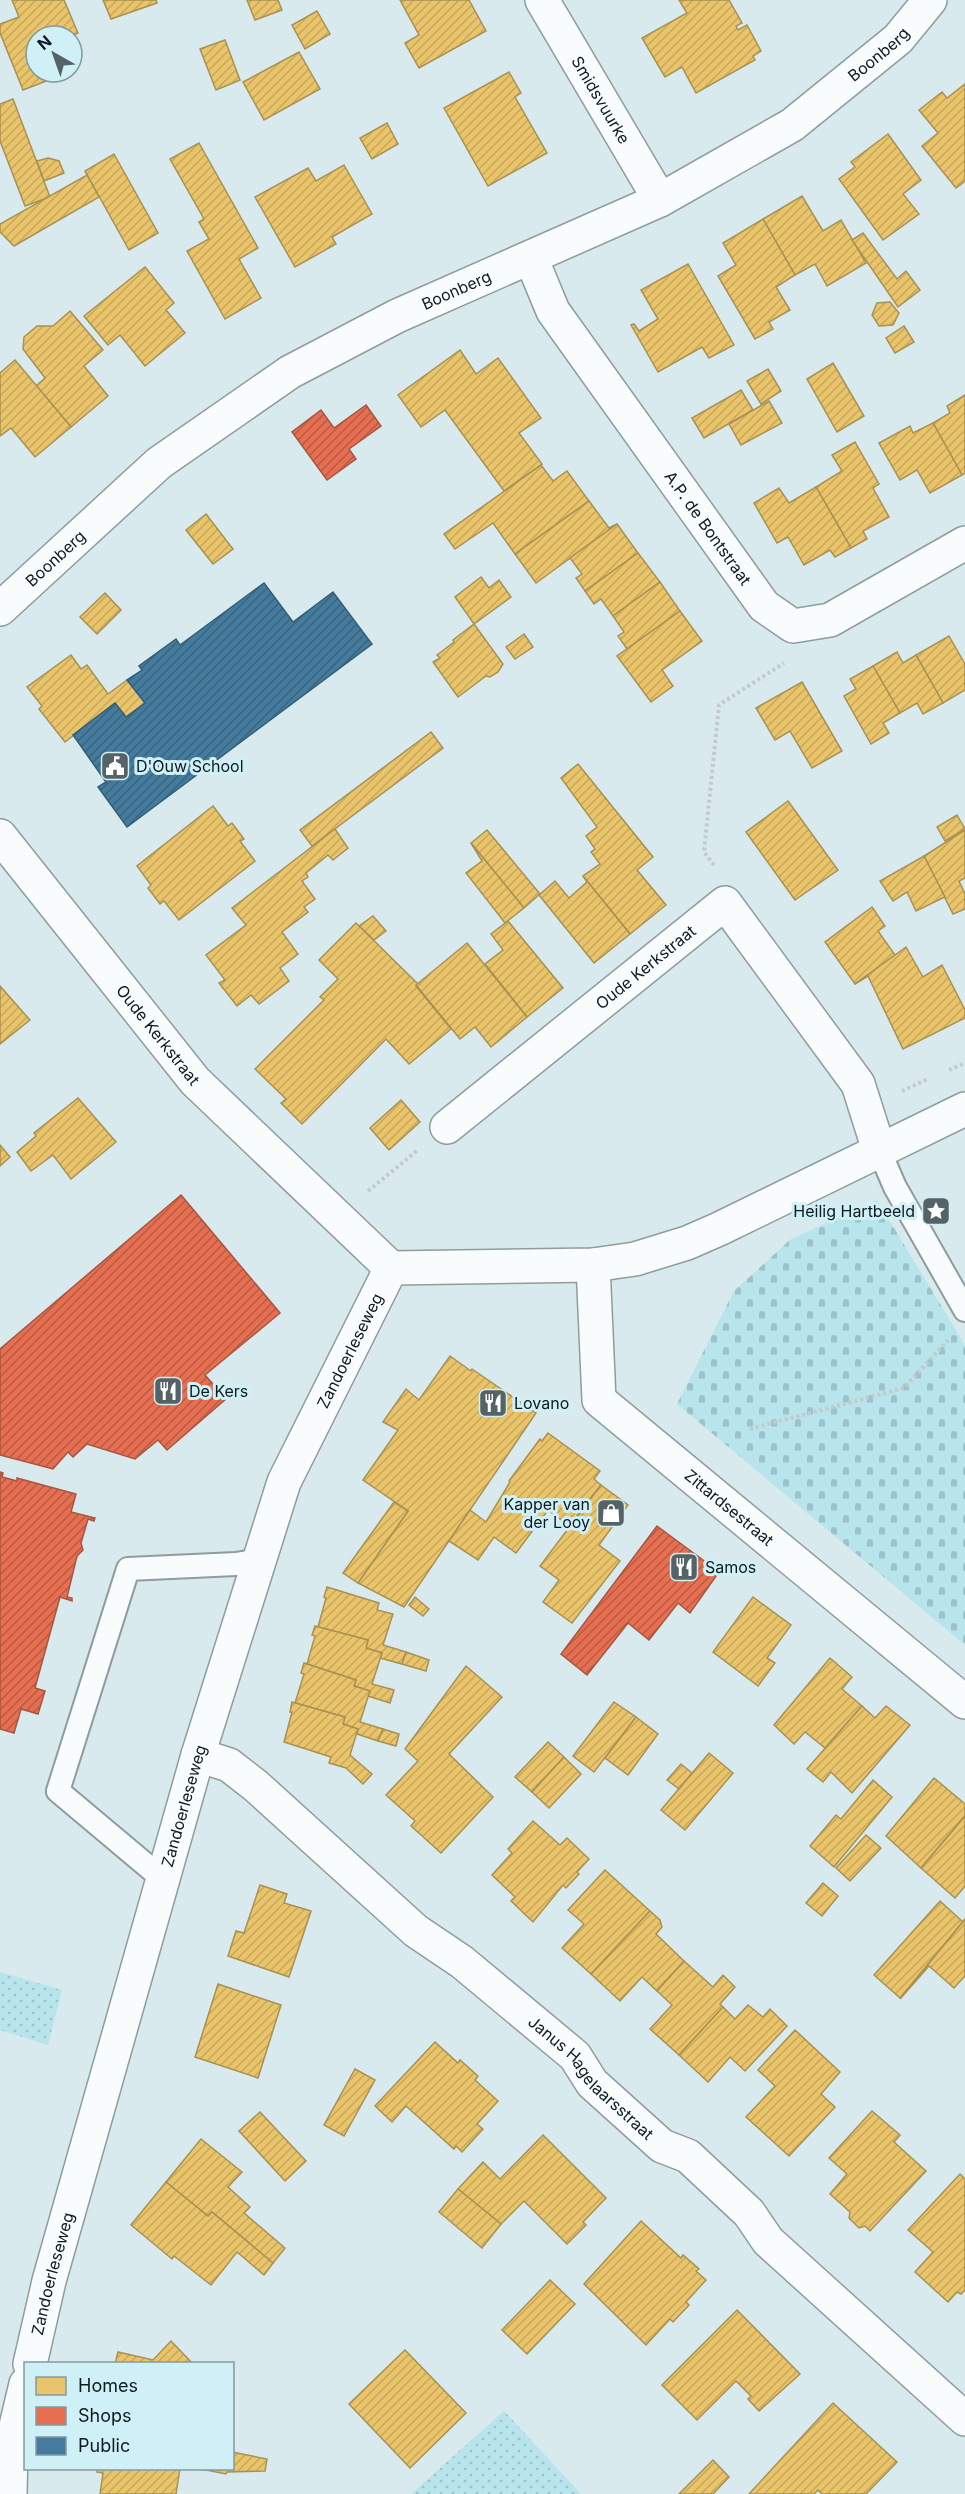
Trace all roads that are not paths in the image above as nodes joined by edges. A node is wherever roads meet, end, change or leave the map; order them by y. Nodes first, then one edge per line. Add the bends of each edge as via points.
1 (542, 0) edge
2 (930, 0) edge
3 (660, 200) junction
4 (531, 258) junction
5 (965, 543) edge
6 (0, 609) edge
7 (0, 836) edge
8 (965, 1109) edge
9 (447, 1127) road end
10 (879, 1150) junction
11 (593, 1265) junction
12 (391, 1268) junction
13 (965, 1310) edge
14 (260, 1560) junction
15 (965, 1702) edge
16 (198, 1755) junction
17 (164, 1880) junction
18 (30, 2362) edge
19 (24, 2392) edge
20 (965, 2419) edge
21 (10, 2494) edge

1 - 3 street, Smidsvuurke
2 - 3 street, Boonberg via 897,39 792,125
3 - 4 street, Boonberg
4 - 5 street, A.P. de Bontstraat via 553,310 764,606 793,626 830,620
4 - 6 street, Boonberg via 397,316 290,372 159,463
7 - 12 street, Oude Kerkstraat via 195,1081
8 - 10 street
9 - 10 street, Oude Kerkstraat via 725,903 858,1084
10 - 11 street via 687,1243 635,1259
10 - 13 lane via 895,1187
11 - 12 street
11 - 15 street, Zittardsestraat via 599,1400
12 - 14 street, Zandoerleseweg via 284,1482
14 - 16 street, Zandoerleseweg
14 - 17 lane via 128,1569 58,1791
16 - 17 street, Zandoerleseweg
16 - 20 street, Janus Hagelaarsstraat via 229,1765 256,1786 416,1931 462,1962 575,2056 592,2083 662,2146 688,2156 749,2213 768,2241
17 - 18 street, Zandoerleseweg via 49,2281
19 - 21 street via 11,2447

